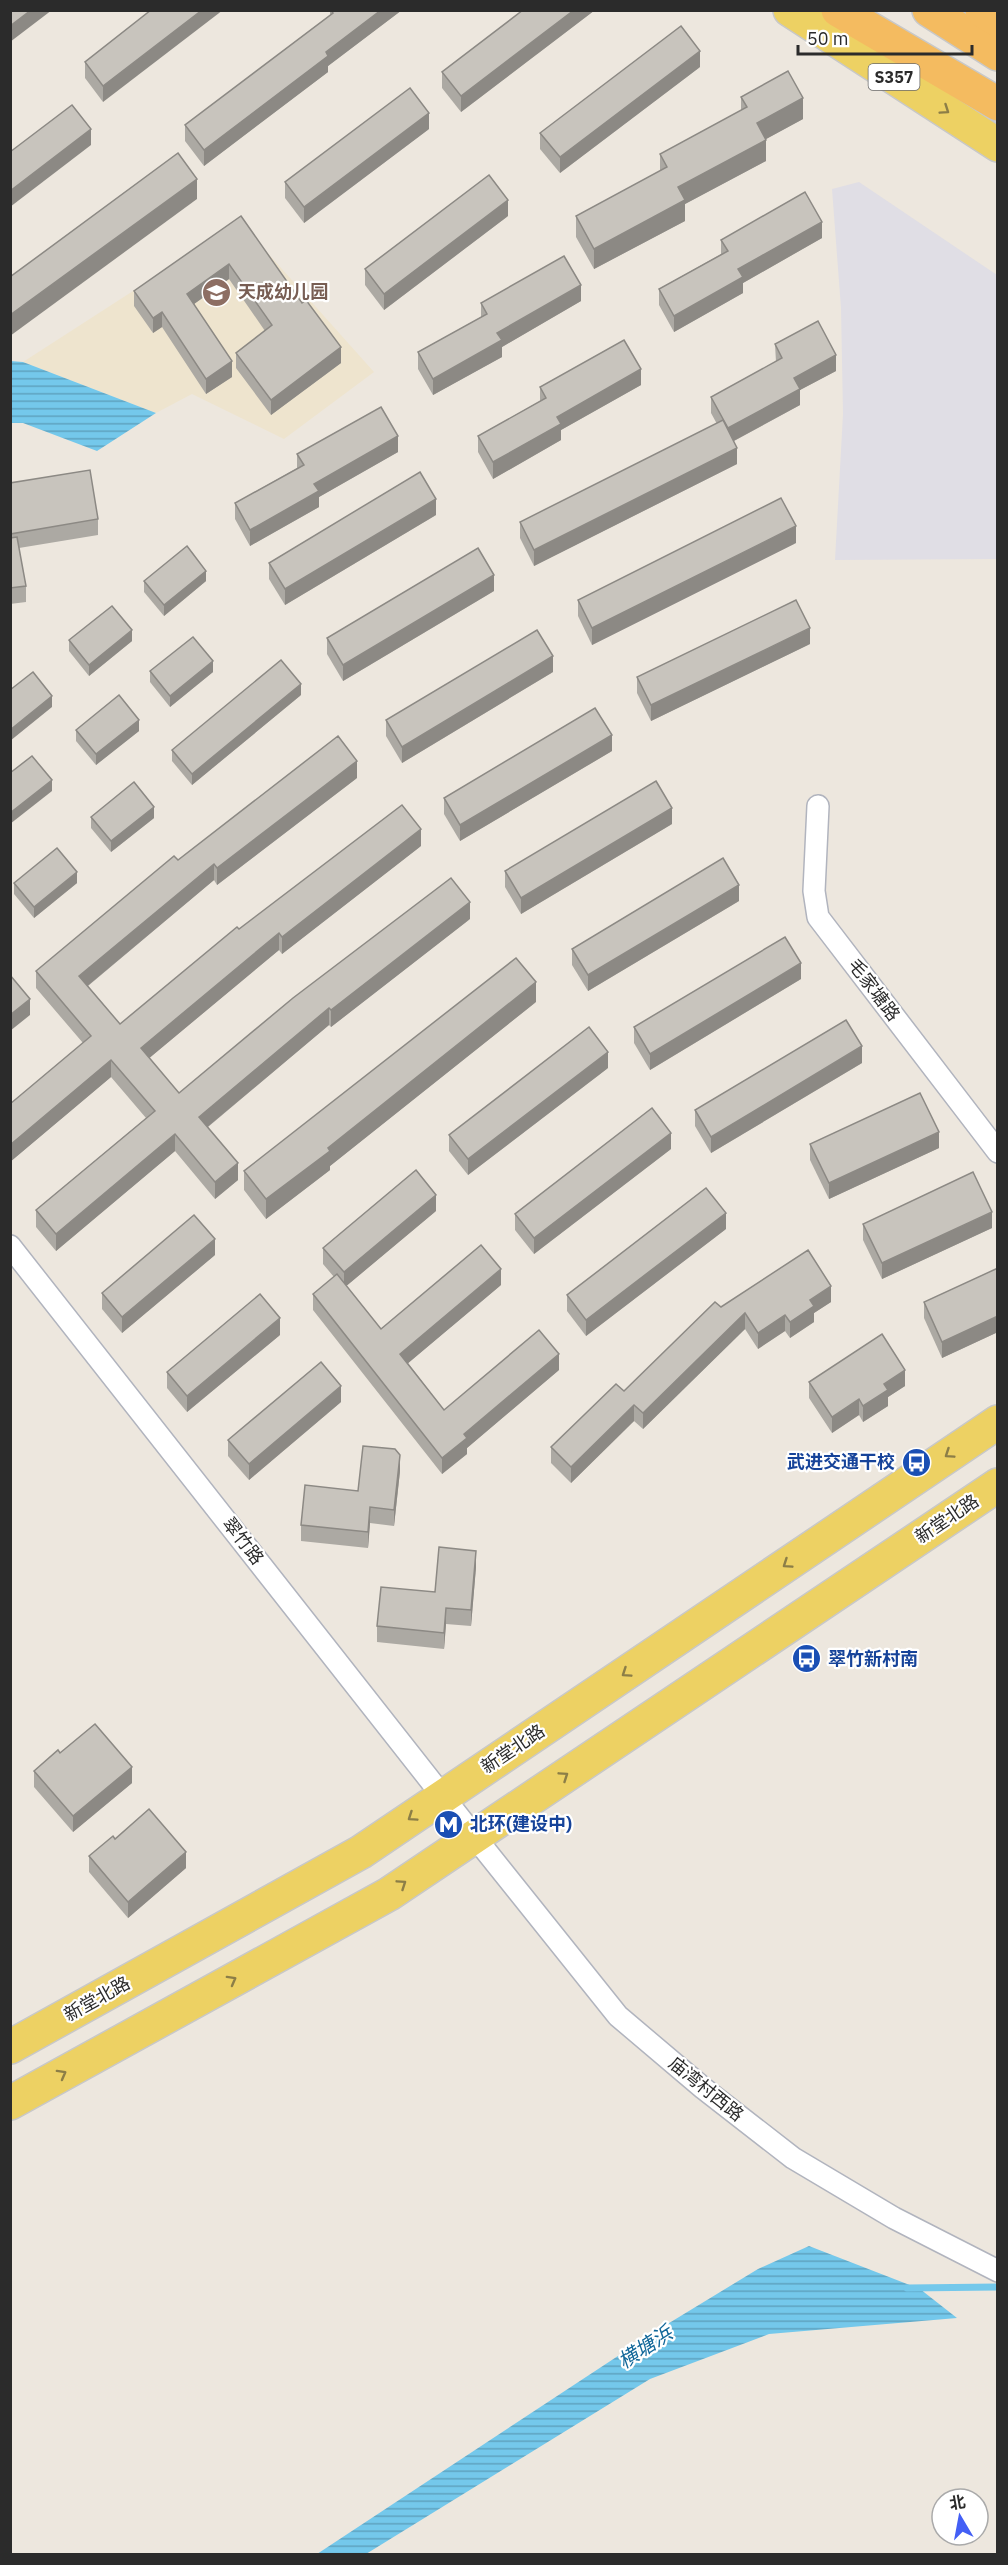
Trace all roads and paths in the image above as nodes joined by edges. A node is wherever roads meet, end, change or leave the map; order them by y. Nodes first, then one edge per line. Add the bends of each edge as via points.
1 (790, 10) edge
2 (838, 10) edge
3 (929, 10) edge
4 (949, 10) edge
5 (982, 10) edge
6 (998, 20) edge
7 (998, 40) edge
8 (998, 54) edge
9 (998, 104) edge
10 (998, 145) edge
11 (818, 806) dead end
12 (998, 1152) edge
13 (10, 1246) edge
14 (998, 1422) edge
15 (998, 1485) edge
16 (443, 1796) junction
17 (474, 1836) junction
18 (10, 2047) edge
19 (10, 2103) edge
20 (993, 2269) edge

1 -> 10 main road, S357
2 - 9 highway
3 - 8 highway
4 - 7 main road
5 - 6 highway
11 - 12 street, 毛家塘路 via 814,891 818,917
13 - 16 street, 翠竹路
14 -> 16 main road, 新堂北路
17 -> 15 main road, 新堂北路
16 - 17 street, 翠竹路
16 -> 18 main road, 新堂北路 via 361,1852
19 -> 17 main road, 新堂北路 via 389,1894
17 - 20 street, 庙湾村西路 via 618,2016 703,2088 793,2157 894,2218

